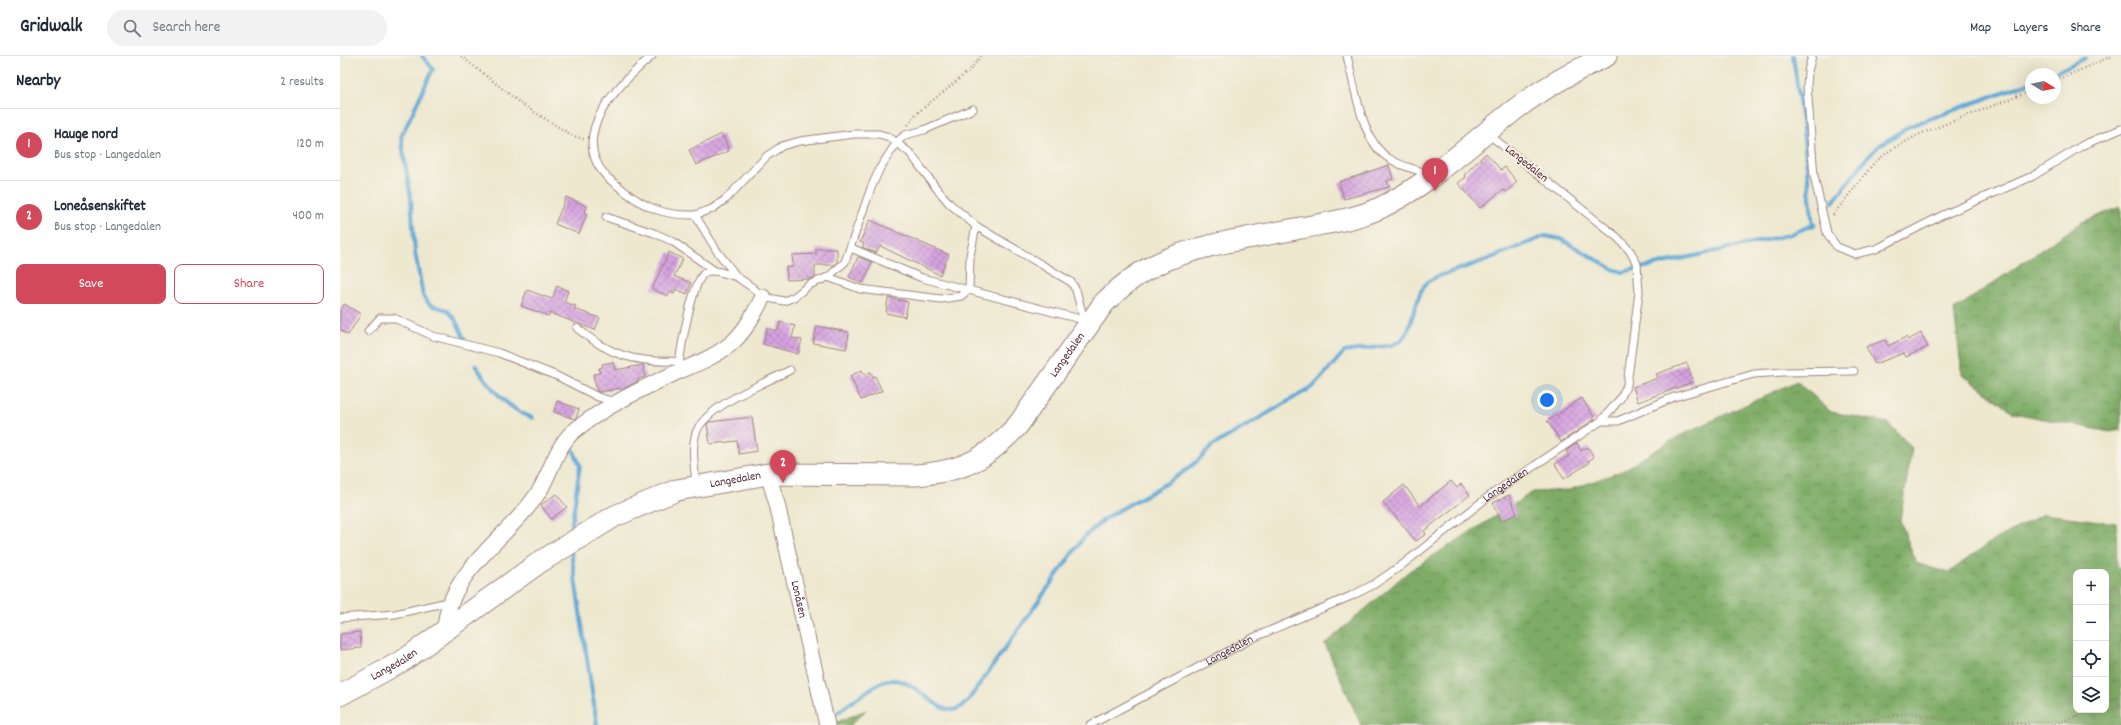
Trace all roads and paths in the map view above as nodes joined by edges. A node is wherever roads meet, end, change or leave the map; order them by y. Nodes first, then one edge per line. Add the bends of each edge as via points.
1 (461, 56) edge
2 (652, 56) edge
3 (981, 56) edge
4 (1347, 56) edge
5 (1606, 56) edge
6 (1812, 56) edge
7 (2112, 56) edge
8 (2061, 78) edge
9 (2025, 93) edge
10 (973, 109) dead end
11 (2121, 129) edge
12 (1486, 133) junction
13 (905, 135) junction
14 (592, 141) junction
15 (897, 142) junction
16 (1434, 175) junction
17 (695, 215) junction
18 (606, 217) dead end
19 (976, 226) junction
20 (1826, 226) junction
21 (851, 248) junction
22 (715, 271) junction
23 (737, 277) junction
24 (828, 277) junction
25 (969, 289) junction
26 (763, 297) junction
27 (1086, 321) junction
28 (577, 328) dead end
29 (368, 331) dead end
30 (678, 366) junction
31 (790, 370) dead end
32 (1854, 371) dead end
33 (619, 403) junction
34 (1601, 421) junction
35 (768, 474) junction
36 (696, 485) junction
37 (452, 601) junction
38 (340, 618) edge
39 (445, 631) junction
40 (340, 696) edge
41 (2121, 706) edge
42 (1981, 724) edge
43 (827, 725) edge
44 (1090, 725) edge
45 (1804, 725) edge
46 (1830, 725) edge
47 (1838, 725) edge
48 (2030, 725) edge
49 (2050, 725) edge

1 - 14 path via 522,105 573,136
2 - 14 lane via 628,75 609,97
3 - 13 path via 960,80 916,114 908,124
4 - 16 lane via 1366,127 1374,144 1392,160
5 - 12 main road, Langedalen via 1546,88
6 - 20 lane via 1808,71 1808,111 1814,176
7 - 8 path
9 - 20 path via 1920,134 1892,149 1866,172
10 - 13 lane via 924,130
11 - 20 lane via 2083,145 2033,176 1941,216 1876,249 1863,253 1844,251 1831,239
12 - 16 main road, Langedalen
12 - 34 lane, Langedalen via 1618,238 1630,251 1637,264 1639,292 1627,385 1620,399
13 - 15 lane
14 - 17 lane via 593,153 606,177 628,194 665,213
15 - 17 lane via 879,134 854,134 782,146 767,156 726,198 712,209
15 - 19 lane via 910,153 950,204
15 - 21 lane via 880,168 871,188
16 - 27 main road, Langedalen via 1380,208 1352,218 1203,248 1155,265 1119,288
17 - 23 lane
18 - 22 lane via 654,232 672,241
19 - 25 lane via 970,256
19 - 27 lane via 1071,282
21 - 24 lane via 845,262
21 - 25 lane via 906,272
22 - 23 lane
22 - 30 lane via 707,271 700,276 696,286
23 - 26 lane
24 - 25 lane via 860,289 941,299 961,296
24 - 26 lane via 809,285 794,297 784,301
25 - 27 lane
26 - 30 street via 750,322 735,340 701,362
27 - 35 main road, Langedalen via 1035,403 1018,425 1001,442 972,463 935,473 916,475
28 - 30 lane via 600,347 613,352
29 - 33 lane via 380,318 394,318 433,336 513,359 557,376 598,397
30 - 33 street
31 - 36 lane, Langedalen via 715,410 700,423 694,440
32 - 34 lane via 1754,374 1674,398 1618,421
33 - 37 street via 592,418 567,438 540,491 525,511 471,569
34 - 44 lane, Langedalen via 1488,497 1373,585 1255,637
35 - 36 main road, Langedalen
35 - 43 street, Lonåsen
36 - 39 main road, Langedalen via 677,490 615,516 540,562
37 - 38 lane via 395,614
37 - 39 street
39 - 40 main road, Langedalen via 404,660
41 - 49 path
42 - 47 path via 1909,713
42 - 48 path via 2002,722
45 - 46 path

